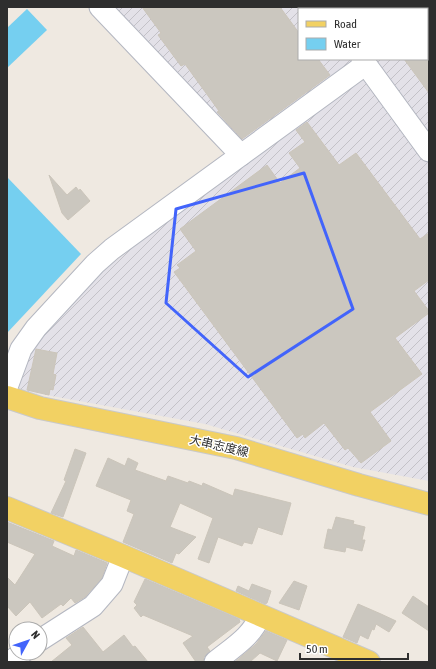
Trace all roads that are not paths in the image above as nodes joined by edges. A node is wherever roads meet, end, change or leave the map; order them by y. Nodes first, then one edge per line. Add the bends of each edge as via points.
1 (100, 7) edge
2 (364, 62) edge
3 (429, 151) edge
4 (241, 155) junction
5 (7, 387) edge
6 (7, 397) edge
7 (429, 504) edge
8 (7, 508) edge
9 (123, 556) junction
10 (260, 615) junction
11 (48, 635) edge
12 (215, 662) edge
13 (369, 662) edge

1 - 4 street
2 - 3 street
2 - 4 street
4 - 5 street via 95,264 36,328 21,349
6 - 7 main road, 大串志度線 via 40,408 236,448
8 - 9 main road
9 - 10 main road
9 - 11 street via 112,584 93,606
10 - 12 street via 249,635
10 - 13 main road

